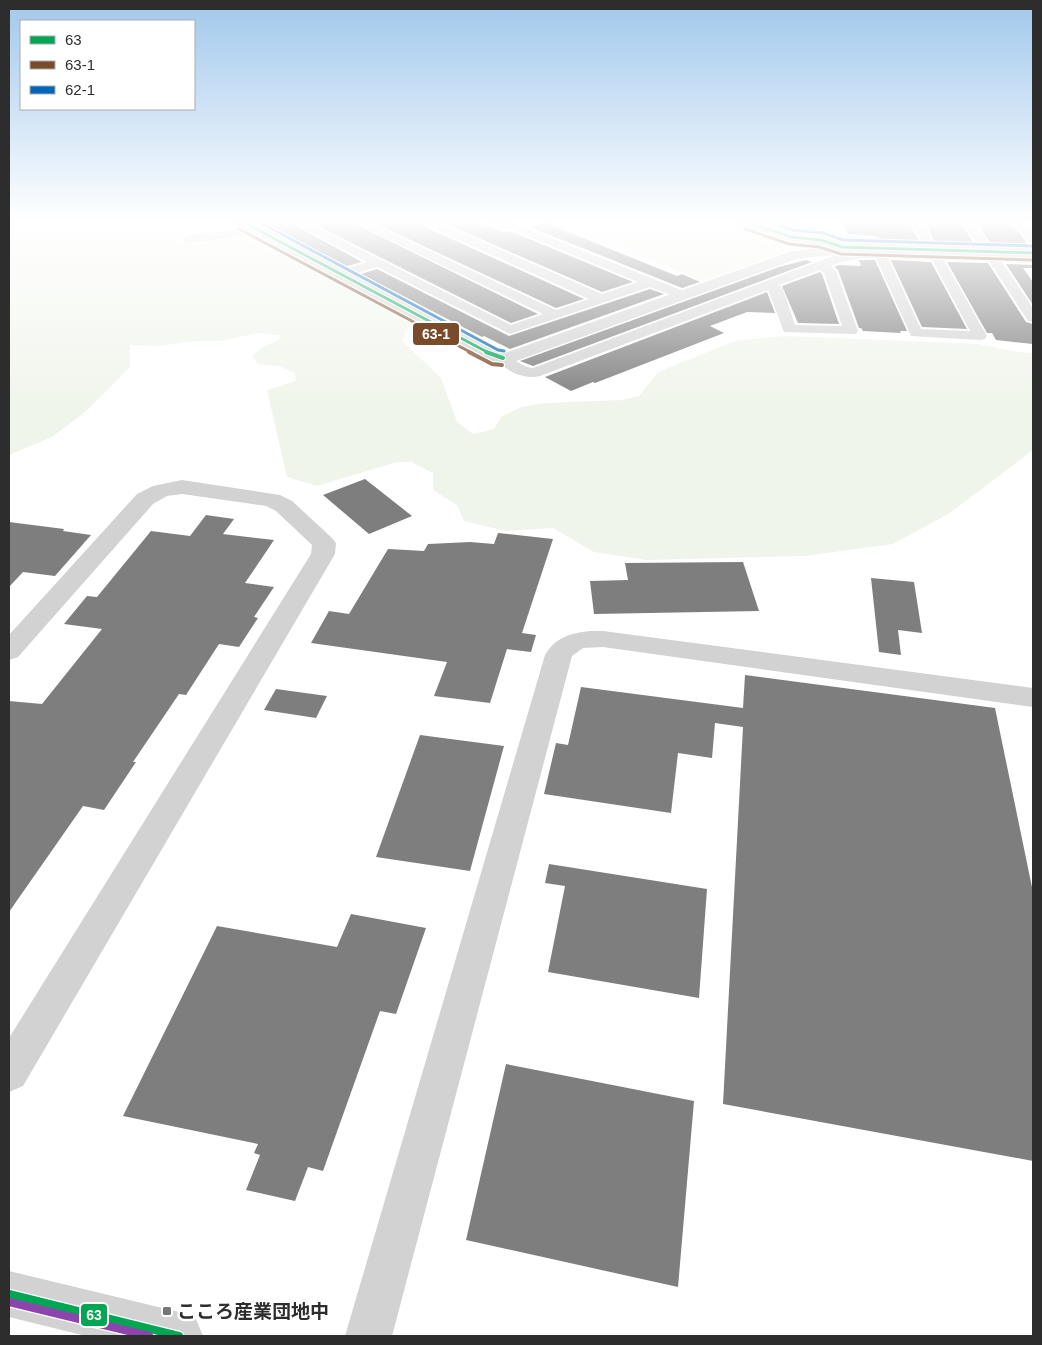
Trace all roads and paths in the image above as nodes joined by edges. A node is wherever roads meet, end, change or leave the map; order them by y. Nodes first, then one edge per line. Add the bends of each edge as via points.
1 (362, 285) edge
2 (421, 285) edge
3 (492, 285) edge
4 (570, 285) edge
5 (643, 285) edge
6 (657, 285) edge
7 (710, 285) edge
8 (720, 285) edge
9 (767, 285) edge
10 (770, 285) edge
11 (835, 285) edge
12 (894, 285) edge
13 (952, 285) edge
14 (1011, 285) edge
15 (744, 294) junction
16 (681, 295) junction
17 (601, 299) junction
18 (556, 315) junction
19 (1033, 318) edge
20 (503, 358) junction
21 (9, 651) edge
22 (1033, 698) edge
23 (9, 1073) edge
24 (9, 1294) edge
25 (179, 1336) edge
26 (368, 1336) edge

1 - 20 street
2 - 18 street via 510,330
3 - 18 street
4 - 17 street
5 - 17 street
6 - 16 street
7 - 16 street
8 - 15 street
9 - 15 street
10 - 11 street via 776,289 789,329 851,331
12 - 13 street via 916,334 980,336
14 - 19 street
15 - 20 street via 535,373 527,373
16 - 20 street
17 - 18 street
21 - 23 street via 145,499 161,491 182,487 272,500 284,506 324,543 317,566
22 - 26 street via 603,639 586,639 563,647
24 - 25 street

